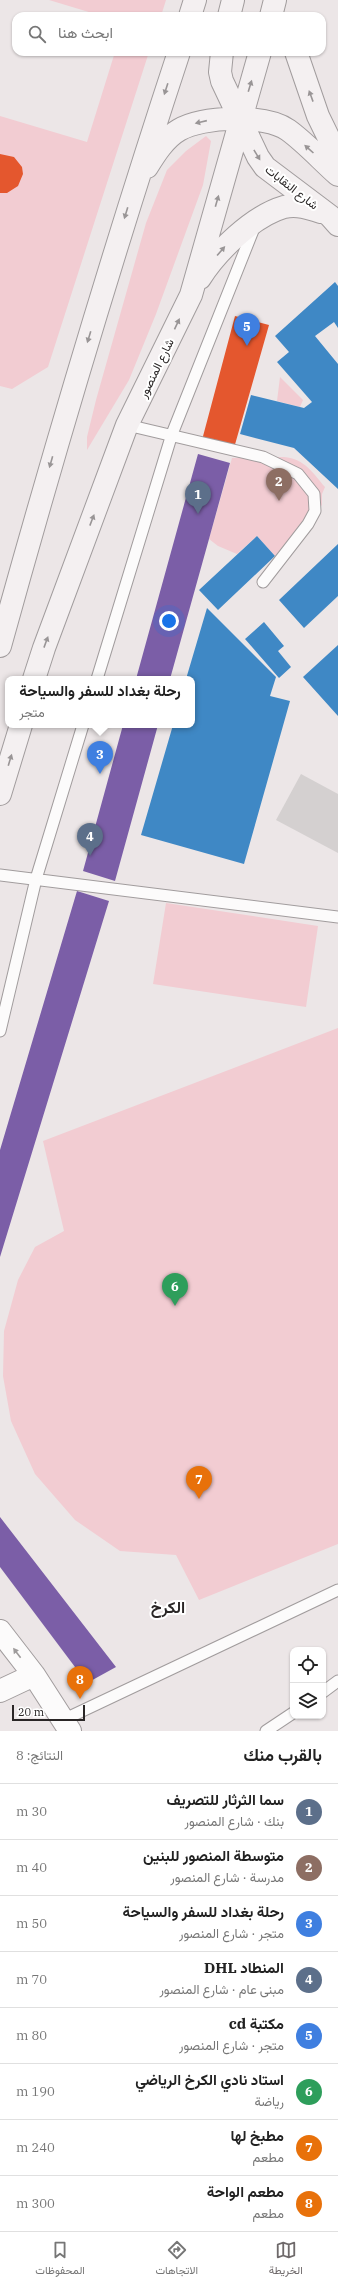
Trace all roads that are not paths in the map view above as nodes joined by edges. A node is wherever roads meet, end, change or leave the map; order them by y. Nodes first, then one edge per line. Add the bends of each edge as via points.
1 (195, 0) edge
2 (233, 0) edge
3 (275, 0) edge
4 (287, 0) edge
5 (191, 12) edge
6 (231, 12) edge
7 (272, 12) edge
8 (288, 12) edge
9 (177, 56) edge
10 (222, 56) edge
11 (259, 56) edge
12 (297, 56) edge
13 (240, 120) junction
14 (338, 157) edge
15 (338, 175) edge
16 (133, 191) junction
17 (334, 220) edge
18 (256, 222) junction
19 (191, 295) junction
20 (128, 425) junction
21 (172, 434) junction
22 (263, 582) dead end
23 (0, 646) edge
24 (35, 676) edge
25 (98, 676) edge
26 (20, 728) edge
27 (82, 728) edge
28 (0, 794) edge
29 (0, 875) edge
30 (36, 879) junction
31 (338, 917) edge
32 (0, 1031) edge
33 (338, 1590) edge
34 (0, 1631) edge
35 (34, 1675) junction
36 (338, 1681) edge
37 (326, 1690) edge
38 (0, 1691) edge
39 (290, 1714) edge
40 (66, 1726) edge
41 (266, 1731) edge

1 - 5 main road
2 - 6 main road
3 - 7 main road
4 - 8 main road
9 -> 16 main road
10 - 13 main road, شارع النقابات via 220,72
13 -> 11 main road, شارع المنصور
14 -> 12 main road via 318,116
15 -> 13 main road via 288,130 270,123
13 -> 16 main road via 200,122 177,131 156,153
13 -> 17 main road, شارع النقابات via 265,167
19 -> 13 main road, شارع المنصور
16 -> 23 main road via 57,441
17 - 18 main road via 308,207 296,206 284,207
19 -> 18 main road via 207,268 224,247
18 - 21 lane
20 -> 19 main road, شارع المنصور
20 - 21 lane
24 -> 20 main road, شارع المنصور
21 - 22 lane via 263,458 298,474 314,494 315,511 308,524
21 - 25 lane
28 -> 26 main road
27 - 30 lane
29 - 30 lane
30 - 31 lane
30 - 32 lane
33 - 40 lane
35 -> 34 street
35 - 38 street
35 - 40 street
36 - 37 lane
39 - 41 lane

